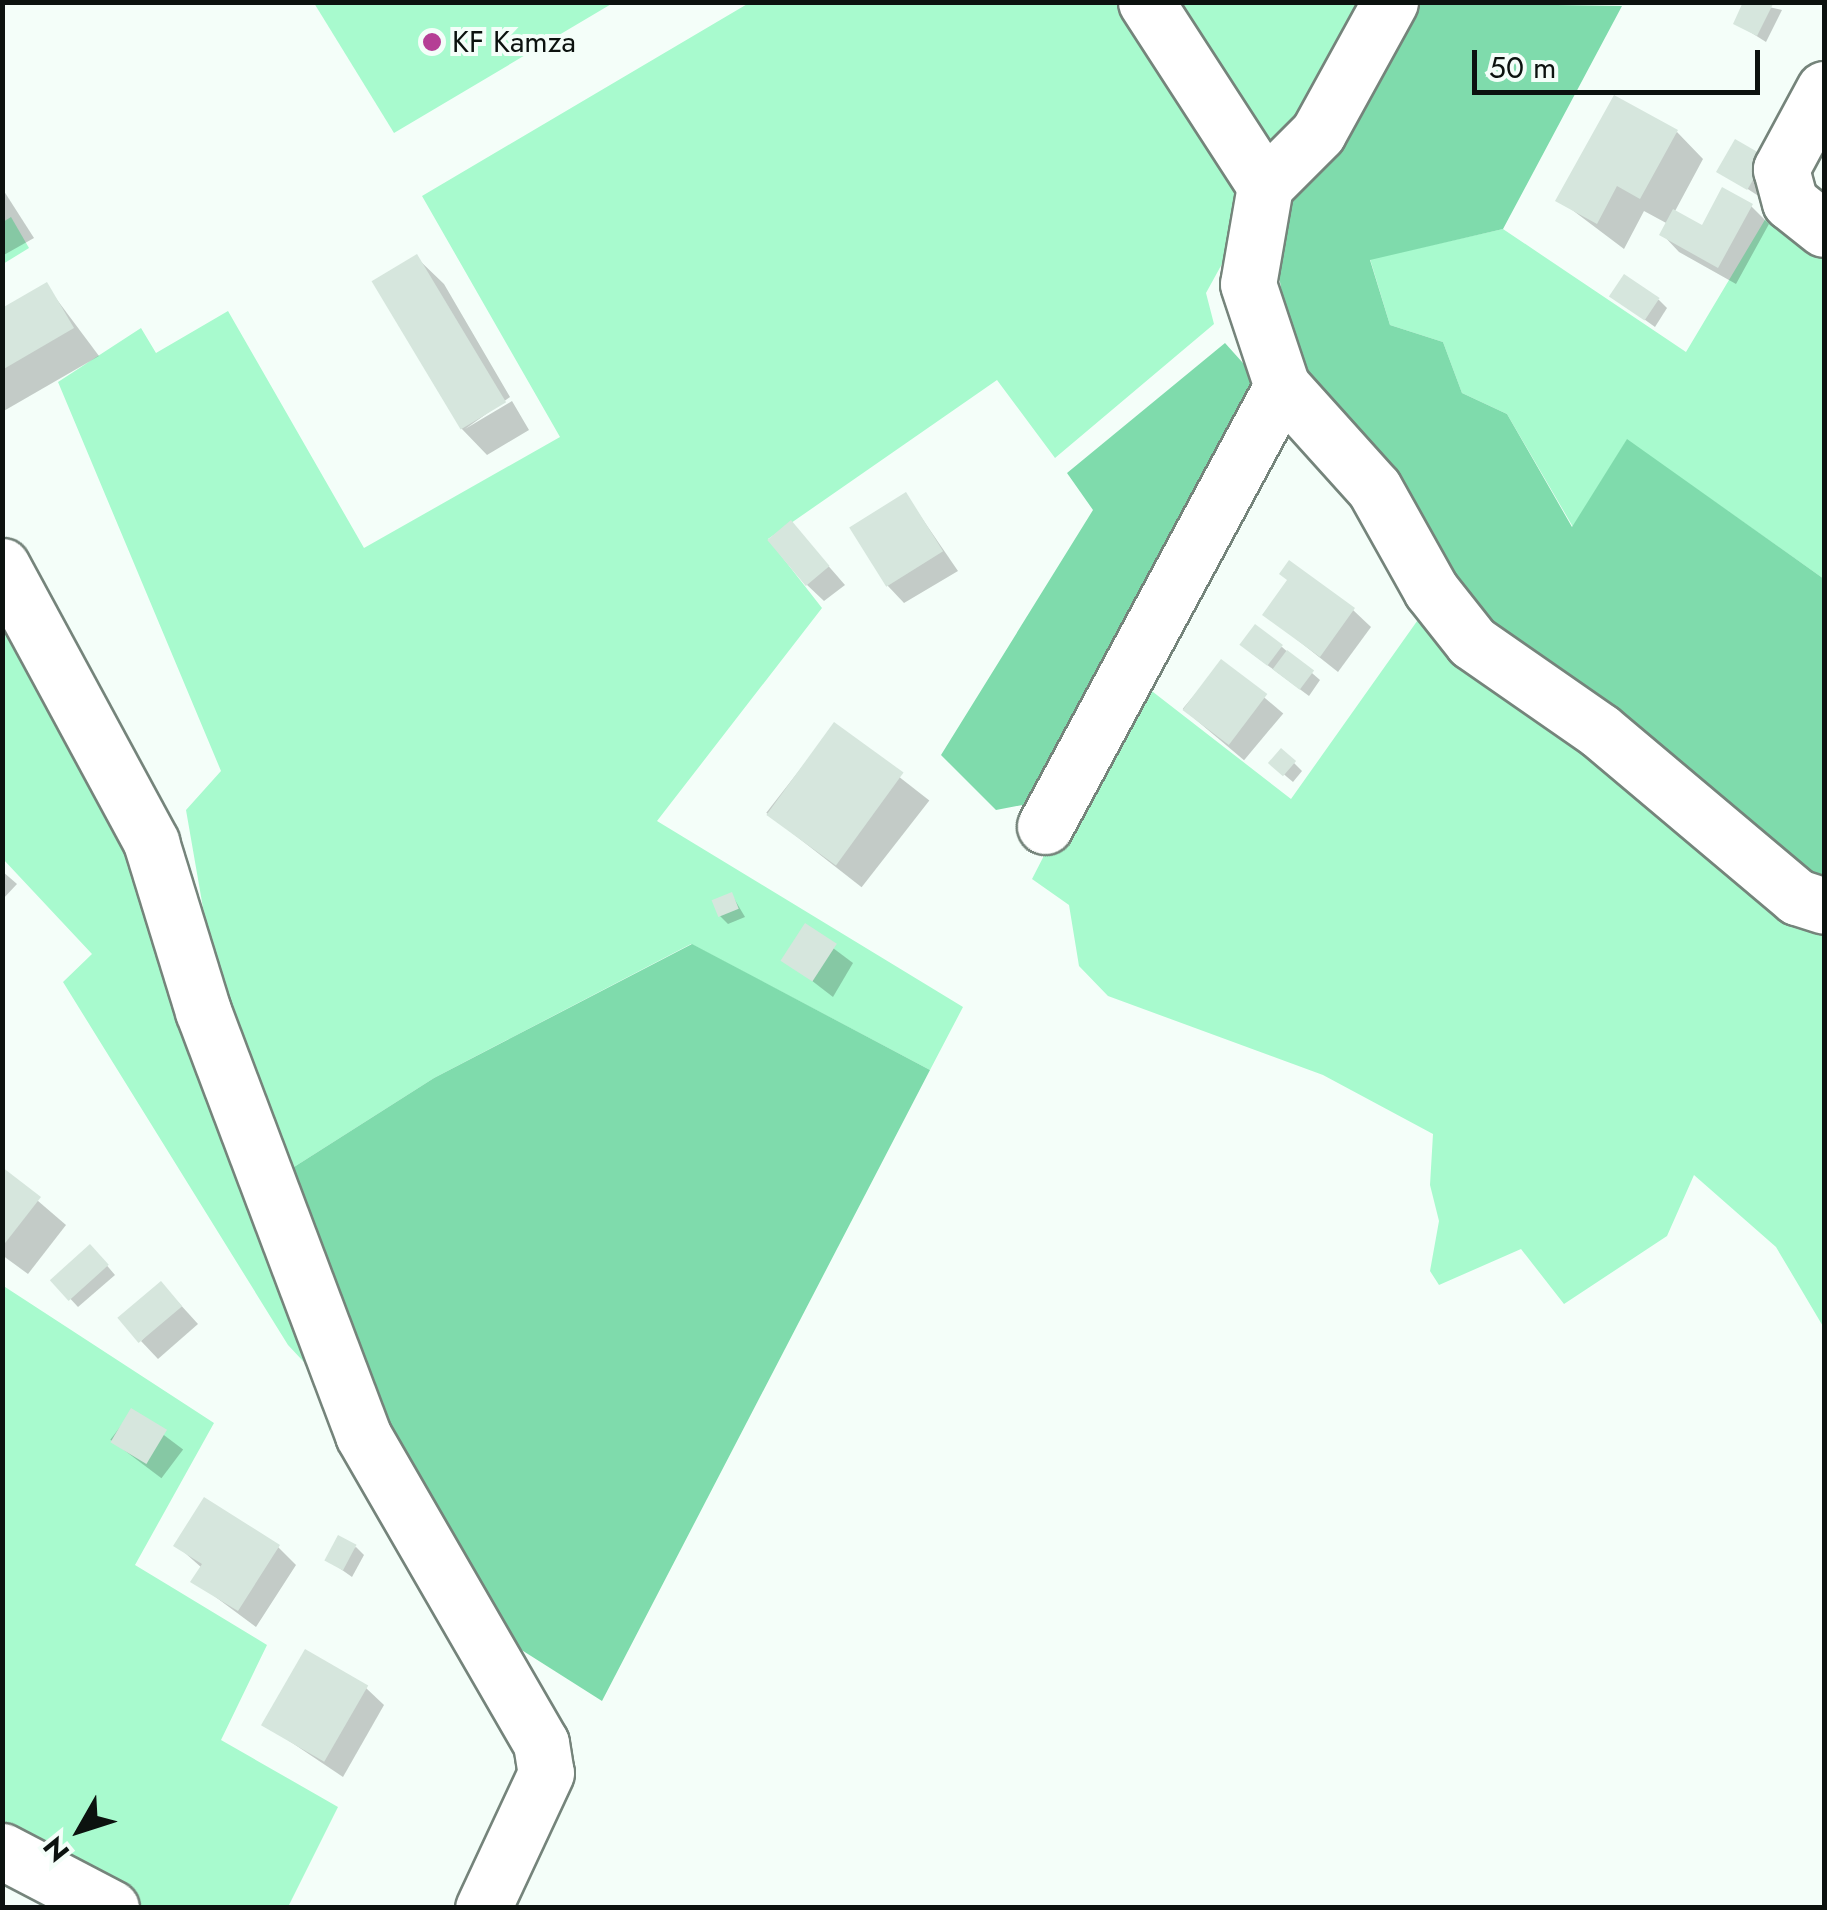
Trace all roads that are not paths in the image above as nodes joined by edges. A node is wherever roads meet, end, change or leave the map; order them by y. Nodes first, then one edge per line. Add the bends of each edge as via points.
1 (1146, 2) edge
2 (1390, 2) edge
3 (1824, 89) edge
4 (1265, 186) junction
5 (1824, 229) edge
6 (1282, 386) junction
7 (2, 566) edge
8 (1044, 826) dead end
9 (1824, 906) edge
10 (2, 1850) edge
11 (111, 1908) edge
12 (483, 1908) edge

1 - 4 street
2 - 4 street via 1318,133
3 - 5 street via 1782,170 1790,202
4 - 6 street via 1248,284
6 - 8 street
6 - 9 street via 1374,488 1430,590 1472,642 1600,730 1797,897
7 - 12 street via 151,842 204,1011 363,1435 540,1743 546,1773
10 - 11 street

